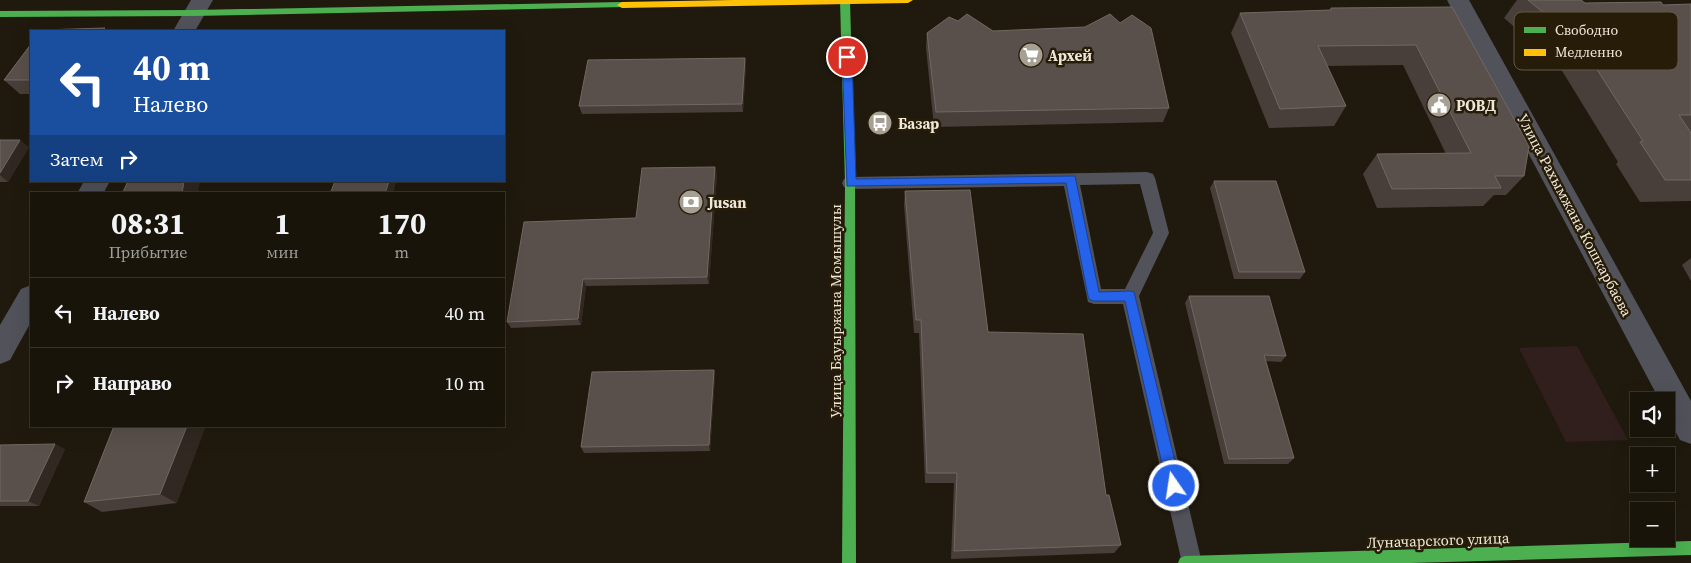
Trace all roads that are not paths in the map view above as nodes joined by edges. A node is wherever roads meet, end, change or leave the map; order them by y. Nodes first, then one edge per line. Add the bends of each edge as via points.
1 (908, 0) edge
2 (1458, 0) edge
3 (846, 1) edge
4 (0, 14) edge
5 (193, 15) edge
6 (1071, 179) junction
7 (850, 183) junction
8 (1130, 296) junction
9 (30, 299) edge
10 (0, 351) edge
11 (1691, 430) edge
12 (1691, 548) edge
13 (850, 563) edge
14 (1186, 563) edge
15 (1192, 563) edge

1 - 3 street
2 - 11 street, Улица Рахымжана Кошкарбаева
3 - 5 street
3 - 7 street, Улица Бауыржана Момышулы
4 - 5 street
6 - 7 lane
6 - 8 lane via 1094,296
6 - 8 lane via 1147,178 1161,233
7 - 13 street, Улица Бауыржана Момышулы
8 - 15 lane
9 - 10 street
12 - 15 street, Луначарского улица
14 - 15 street, Луначарского улица

